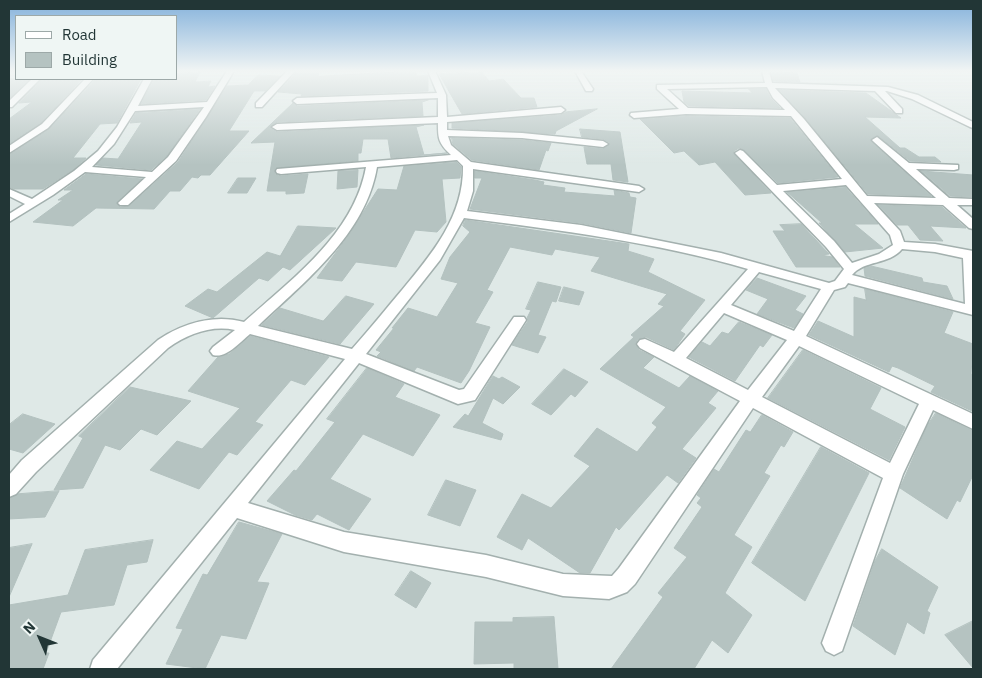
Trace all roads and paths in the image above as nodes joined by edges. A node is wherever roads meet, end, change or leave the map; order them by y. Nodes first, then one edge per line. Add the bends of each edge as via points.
1 (67, 103) edge
2 (136, 103) edge
3 (261, 103) edge
4 (442, 103) edge
5 (677, 103) edge
6 (784, 103) edge
7 (891, 103) edge
8 (926, 103) edge
9 (210, 104) joint
10 (259, 105) dead end
11 (133, 109) junction
12 (561, 110) dead end
13 (686, 111) junction
14 (899, 111) dead end
15 (793, 113) junction
16 (634, 115) dead end
17 (442, 120) junction
18 (973, 125) edge
19 (277, 127) dead end
20 (441, 133) junction
21 (9, 136) edge
22 (31, 136) junction
23 (877, 140) dead end
24 (603, 144) dead end
25 (9, 150) edge
26 (740, 153) dead end
27 (464, 161) junction
28 (372, 164) junction
29 (908, 166) junction
30 (954, 167) dead end
31 (83, 169) junction
32 (280, 171) dead end
33 (156, 175) junction
34 (849, 182) junction
35 (776, 188) junction
36 (639, 189) dead end
37 (9, 192) edge
38 (865, 199) junction
39 (124, 202) dead end
40 (946, 202) junction
41 (973, 202) edge
42 (32, 203) junction
43 (462, 214) junction
44 (9, 219) edge
45 (973, 224) edge
46 (899, 245) junction
47 (972, 255) edge
48 (757, 266) junction
49 (848, 273) junction
50 (829, 286) junction
51 (722, 307) junction
52 (519, 320) dead end
53 (246, 329) junction
54 (797, 338) junction
55 (645, 344) dead end
56 (218, 351) dead end
57 (356, 356) junction
58 (676, 360) junction
59 (750, 400) junction
60 (929, 400) junction
61 (973, 422) edge
62 (894, 474) junction
63 (9, 488) edge
64 (232, 507) junction
65 (834, 643) dead end
66 (102, 669) edge

1 - 22 street
2 - 11 street
3 - 10 street
4 - 17 street
5 - 13 street
6 - 15 street
7 - 14 street
8 - 18 street
9 - 11 street
9 - 33 street via 172,159
11 - 31 street via 111,144
12 - 17 street
13 - 15 street
13 - 16 street
15 - 34 street
17 - 19 street
17 - 20 street
20 - 24 street via 490,132
20 - 27 street via 447,146
21 - 22 street
22 - 25 street
23 - 29 street
26 - 35 street
27 - 28 street
27 - 36 street
27 - 43 street via 469,176
28 - 32 street
28 - 53 street via 370,181 347,226 330,250
29 - 30 street
29 - 40 street
31 - 33 street
31 - 42 street
33 - 39 street
34 - 35 street
34 - 38 street
35 - 49 street
37 - 42 street
38 - 40 street
38 - 46 street via 896,234
40 - 41 street
40 - 45 street
42 - 44 street
43 - 48 street via 581,229
43 - 57 street via 436,257
46 - 47 street
46 - 49 street via 887,256
47 - 49 street via 972,311
48 - 50 street
48 - 51 street
49 - 50 street via 840,284
50 - 54 street
51 - 54 street
51 - 58 street
52 - 57 street via 469,395 458,398
53 - 56 street
53 - 57 street
53 - 63 street via 232,324 200,326 163,344
54 - 59 street
54 - 60 street
55 - 58 street
57 - 64 street
58 - 59 street
59 - 62 street
59 - 64 street via 627,576 609,588 562,585 486,566 344,542
60 - 61 street
60 - 62 street
62 - 65 street
64 - 66 street

